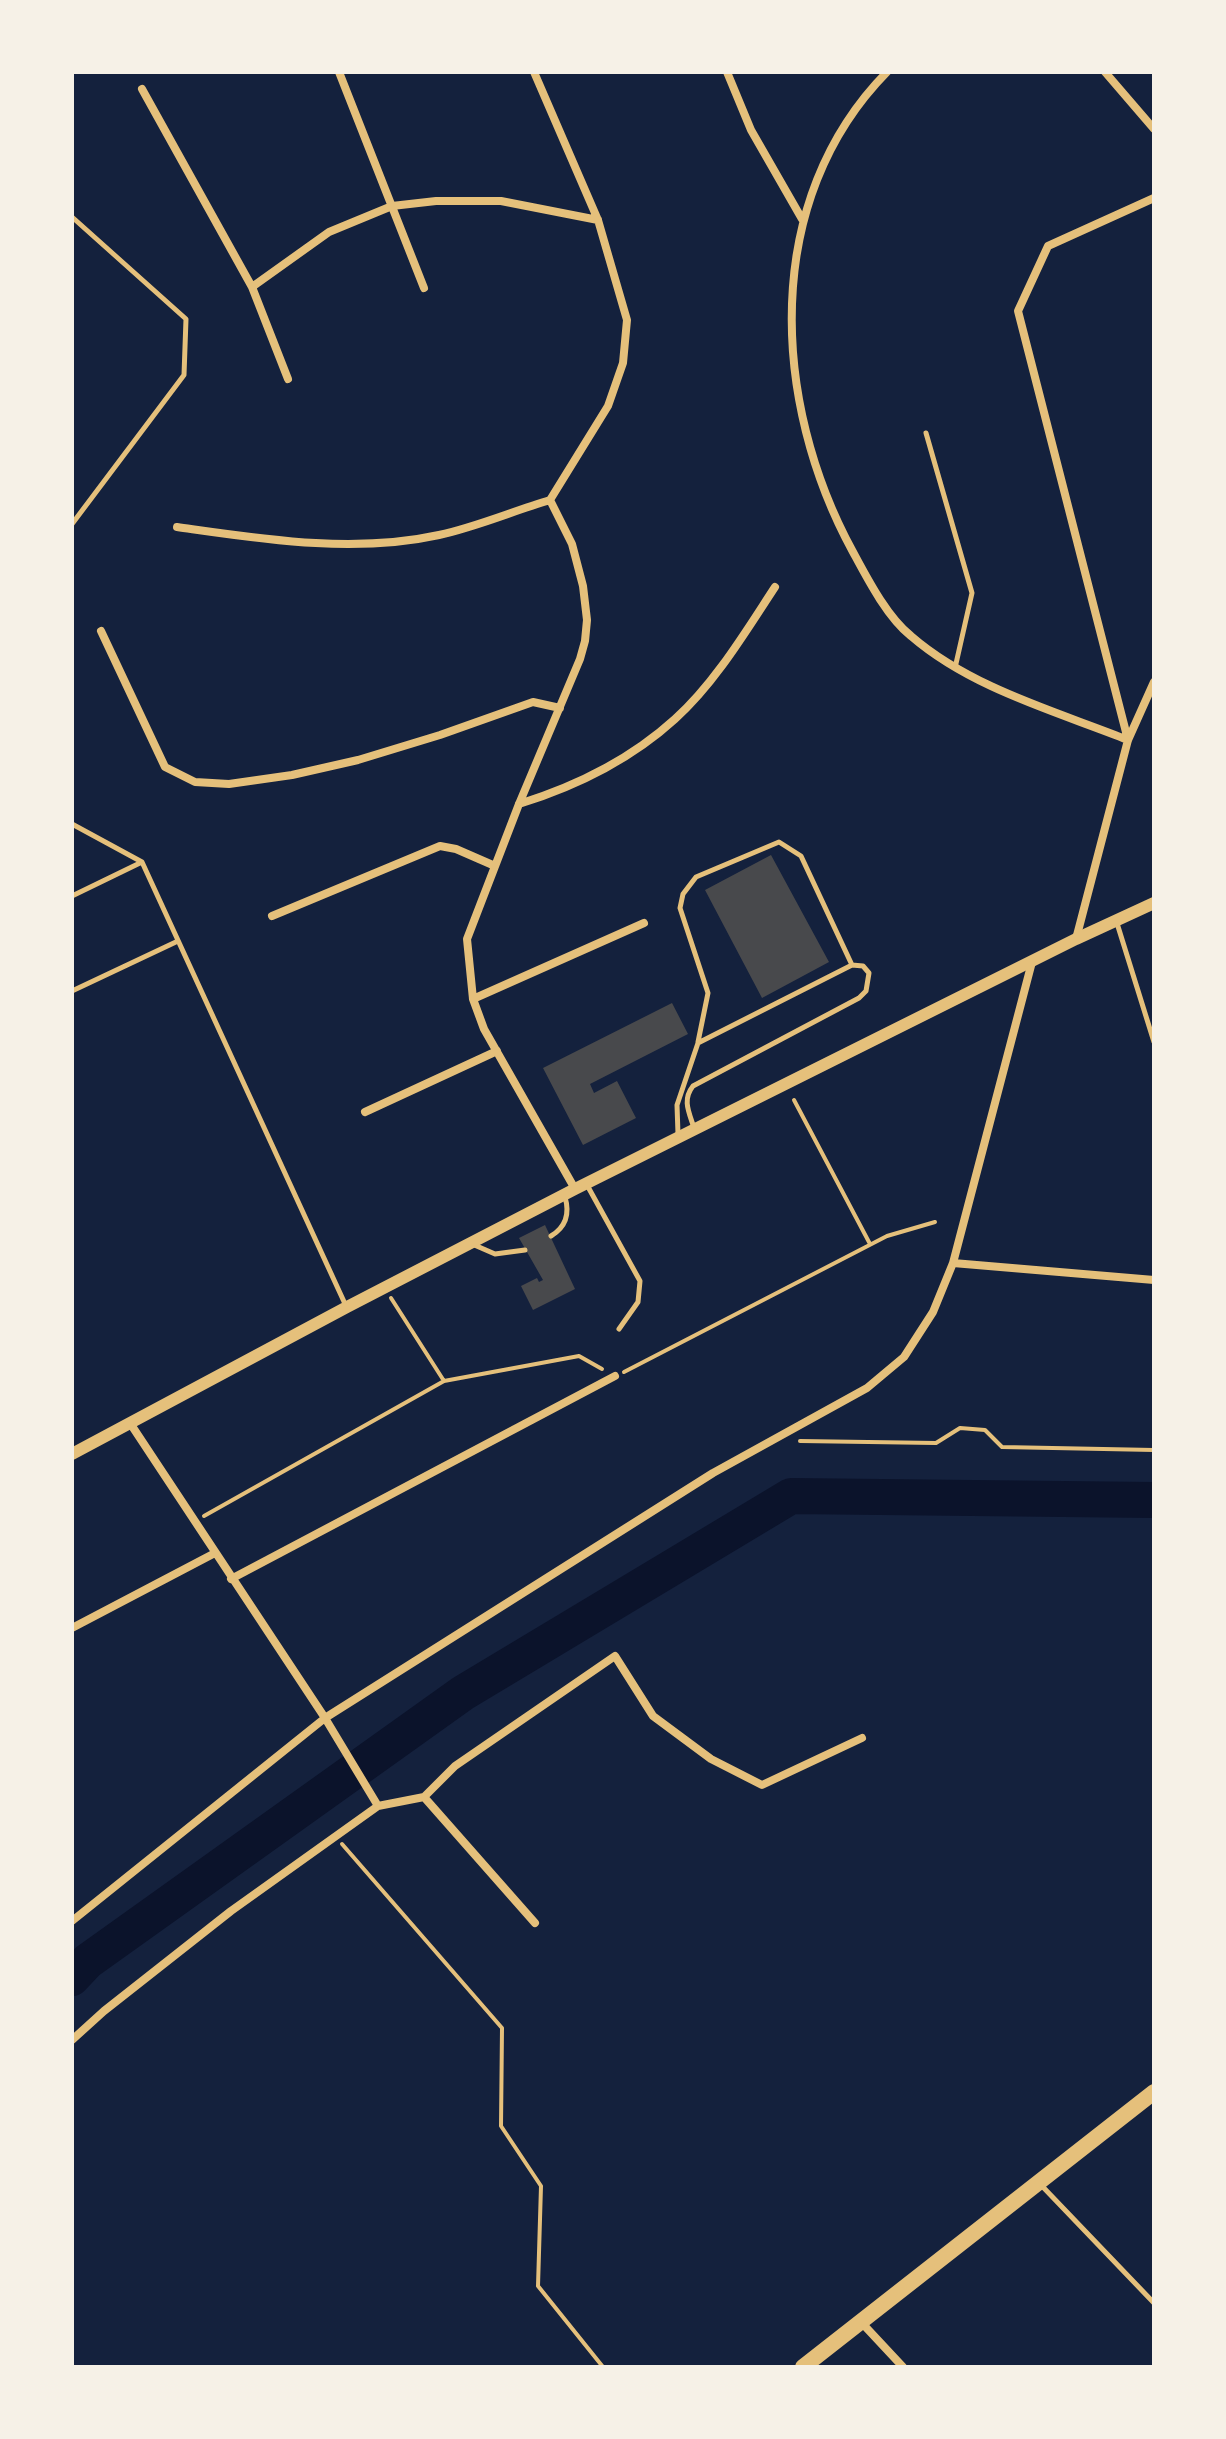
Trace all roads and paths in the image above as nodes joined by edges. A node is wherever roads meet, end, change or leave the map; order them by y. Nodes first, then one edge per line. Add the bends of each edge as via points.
1 (339, 72) edge
2 (534, 72) edge
3 (727, 72) edge
4 (887, 72) edge
5 (1105, 72) edge
6 (142, 89) dead end
7 (1154, 129) edge
8 (1154, 198) edge
9 (392, 206) junction
10 (72, 217) edge
11 (802, 219) junction
12 (598, 220) junction
13 (252, 287) junction
14 (424, 288) dead end
15 (288, 379) dead end
16 (926, 433) dead end
17 (550, 500) junction
18 (72, 524) edge
19 (177, 527) dead end
20 (775, 587) dead end
21 (101, 631) dead end
22 (955, 669) junction
23 (1154, 682) edge
24 (560, 708) junction
25 (1128, 740) junction
26 (519, 804) junction
27 (72, 824) edge
28 (142, 862) junction
29 (495, 866) junction
30 (72, 896) edge
31 (1154, 903) edge
32 (272, 916) dead end
33 (1116, 920) junction
34 (644, 923) dead end
35 (1076, 939) junction
36 (178, 941) junction
37 (1032, 962) junction
38 (852, 965) junction
39 (72, 991) edge
40 (473, 999) junction
41 (1154, 1042) edge
42 (698, 1043) junction
43 (497, 1051) junction
44 (794, 1100) dead end
45 (365, 1112) dead end
46 (695, 1129) junction
47 (678, 1138) junction
48 (575, 1189) junction
49 (935, 1222) dead end
50 (551, 1236) dead end
51 (471, 1243) junction
52 (870, 1244) junction
53 (525, 1250) dead end
54 (953, 1263) junction
55 (1154, 1280) edge
56 (384, 1287) junction
57 (347, 1307) junction
58 (619, 1329) dead end
59 (615, 1376) junction
60 (444, 1381) junction
61 (130, 1423) junction
62 (770, 1441) junction
63 (1154, 1450) edge
64 (72, 1454) edge
65 (195, 1521) junction
66 (215, 1553) junction
67 (231, 1579) junction
68 (72, 1628) edge
69 (325, 1718) junction
70 (862, 1738) dead end
71 (424, 1797) junction
72 (378, 1806) junction
73 (335, 1837) junction
74 (72, 1921) edge
75 (535, 1923) dead end
76 (72, 2040) edge
77 (1154, 2092) edge
78 (1040, 2183) junction
79 (1154, 2303) edge
80 (861, 2322) junction
81 (603, 2367) edge
82 (803, 2367) edge
83 (903, 2367) edge

1 - 9 street
2 - 12 street
3 - 11 street via 751,130
4 - 11 street via 829,150
5 - 7 street
6 - 13 street
8 - 25 street via 1048,246 1018,311
9 - 12 street via 501,201
9 - 13 street via 329,232
9 - 14 street
10 - 18 lane via 186,319 184,375
11 - 22 street via 792,284 792,363 806,434 838,524 871,585 908,634
12 - 17 street via 627,320 623,363 608,406
13 - 15 street
16 - 22 lane via 972,593
17 - 19 street via 440,535 388,543 290,541
17 - 24 street via 572,544 587,620 580,659
20 - 26 street via 730,655 678,717 645,745 564,789
21 - 24 street via 165,767 195,782 229,784 292,775 358,760 533,702
22 - 25 street
23 - 25 street
24 - 26 street
25 - 35 street
26 - 29 street
27 - 28 lane
28 - 30 lane
28 - 36 lane
29 - 32 street via 440,846
29 - 40 street via 467,939
31 - 33 street
33 - 35 street
33 - 41 lane
34 - 40 street
35 - 37 street
36 - 39 lane
36 - 57 lane
37 - 46 street
37 - 54 street
38 - 42 lane
38 - 42 lane via 801,856 790,847 779,842 696,877 680,908 708,993
38 - 46 lane via 869,973 859,998 693,1086 686,1102
40 - 43 street
42 - 47 lane via 677,1105
43 - 45 street
43 - 48 street
44 - 52 path
46 - 47 street
47 - 48 street
48 - 50 lane via 566,1221
48 - 51 street
48 - 58 lane via 640,1281 638,1302
49 - 52 path
51 - 53 lane via 495,1254
51 - 56 street
52 - 59 path
54 - 55 street
54 - 62 street via 933,1312 904,1357 867,1388
56 - 57 street
56 - 60 path
57 - 61 street
59 - 60 path via 579,1356
59 - 67 street
60 - 65 path
61 - 64 street
61 - 65 street
62 - 63 path via 936,1443 960,1428 985,1430 1002,1447
62 - 69 street
65 - 66 street
66 - 67 street
66 - 68 street
67 - 69 street
69 - 72 street
69 - 74 street
70 - 71 street via 762,1785 711,1759 653,1716 615,1656 455,1766
71 - 72 street
71 - 75 street
72 - 73 street
73 - 76 street via 231,1911
73 - 81 path via 502,2028 501,2126 541,2186 538,2286
77 - 78 main road
78 - 79 lane
78 - 80 main road
80 - 82 main road
80 - 83 street

